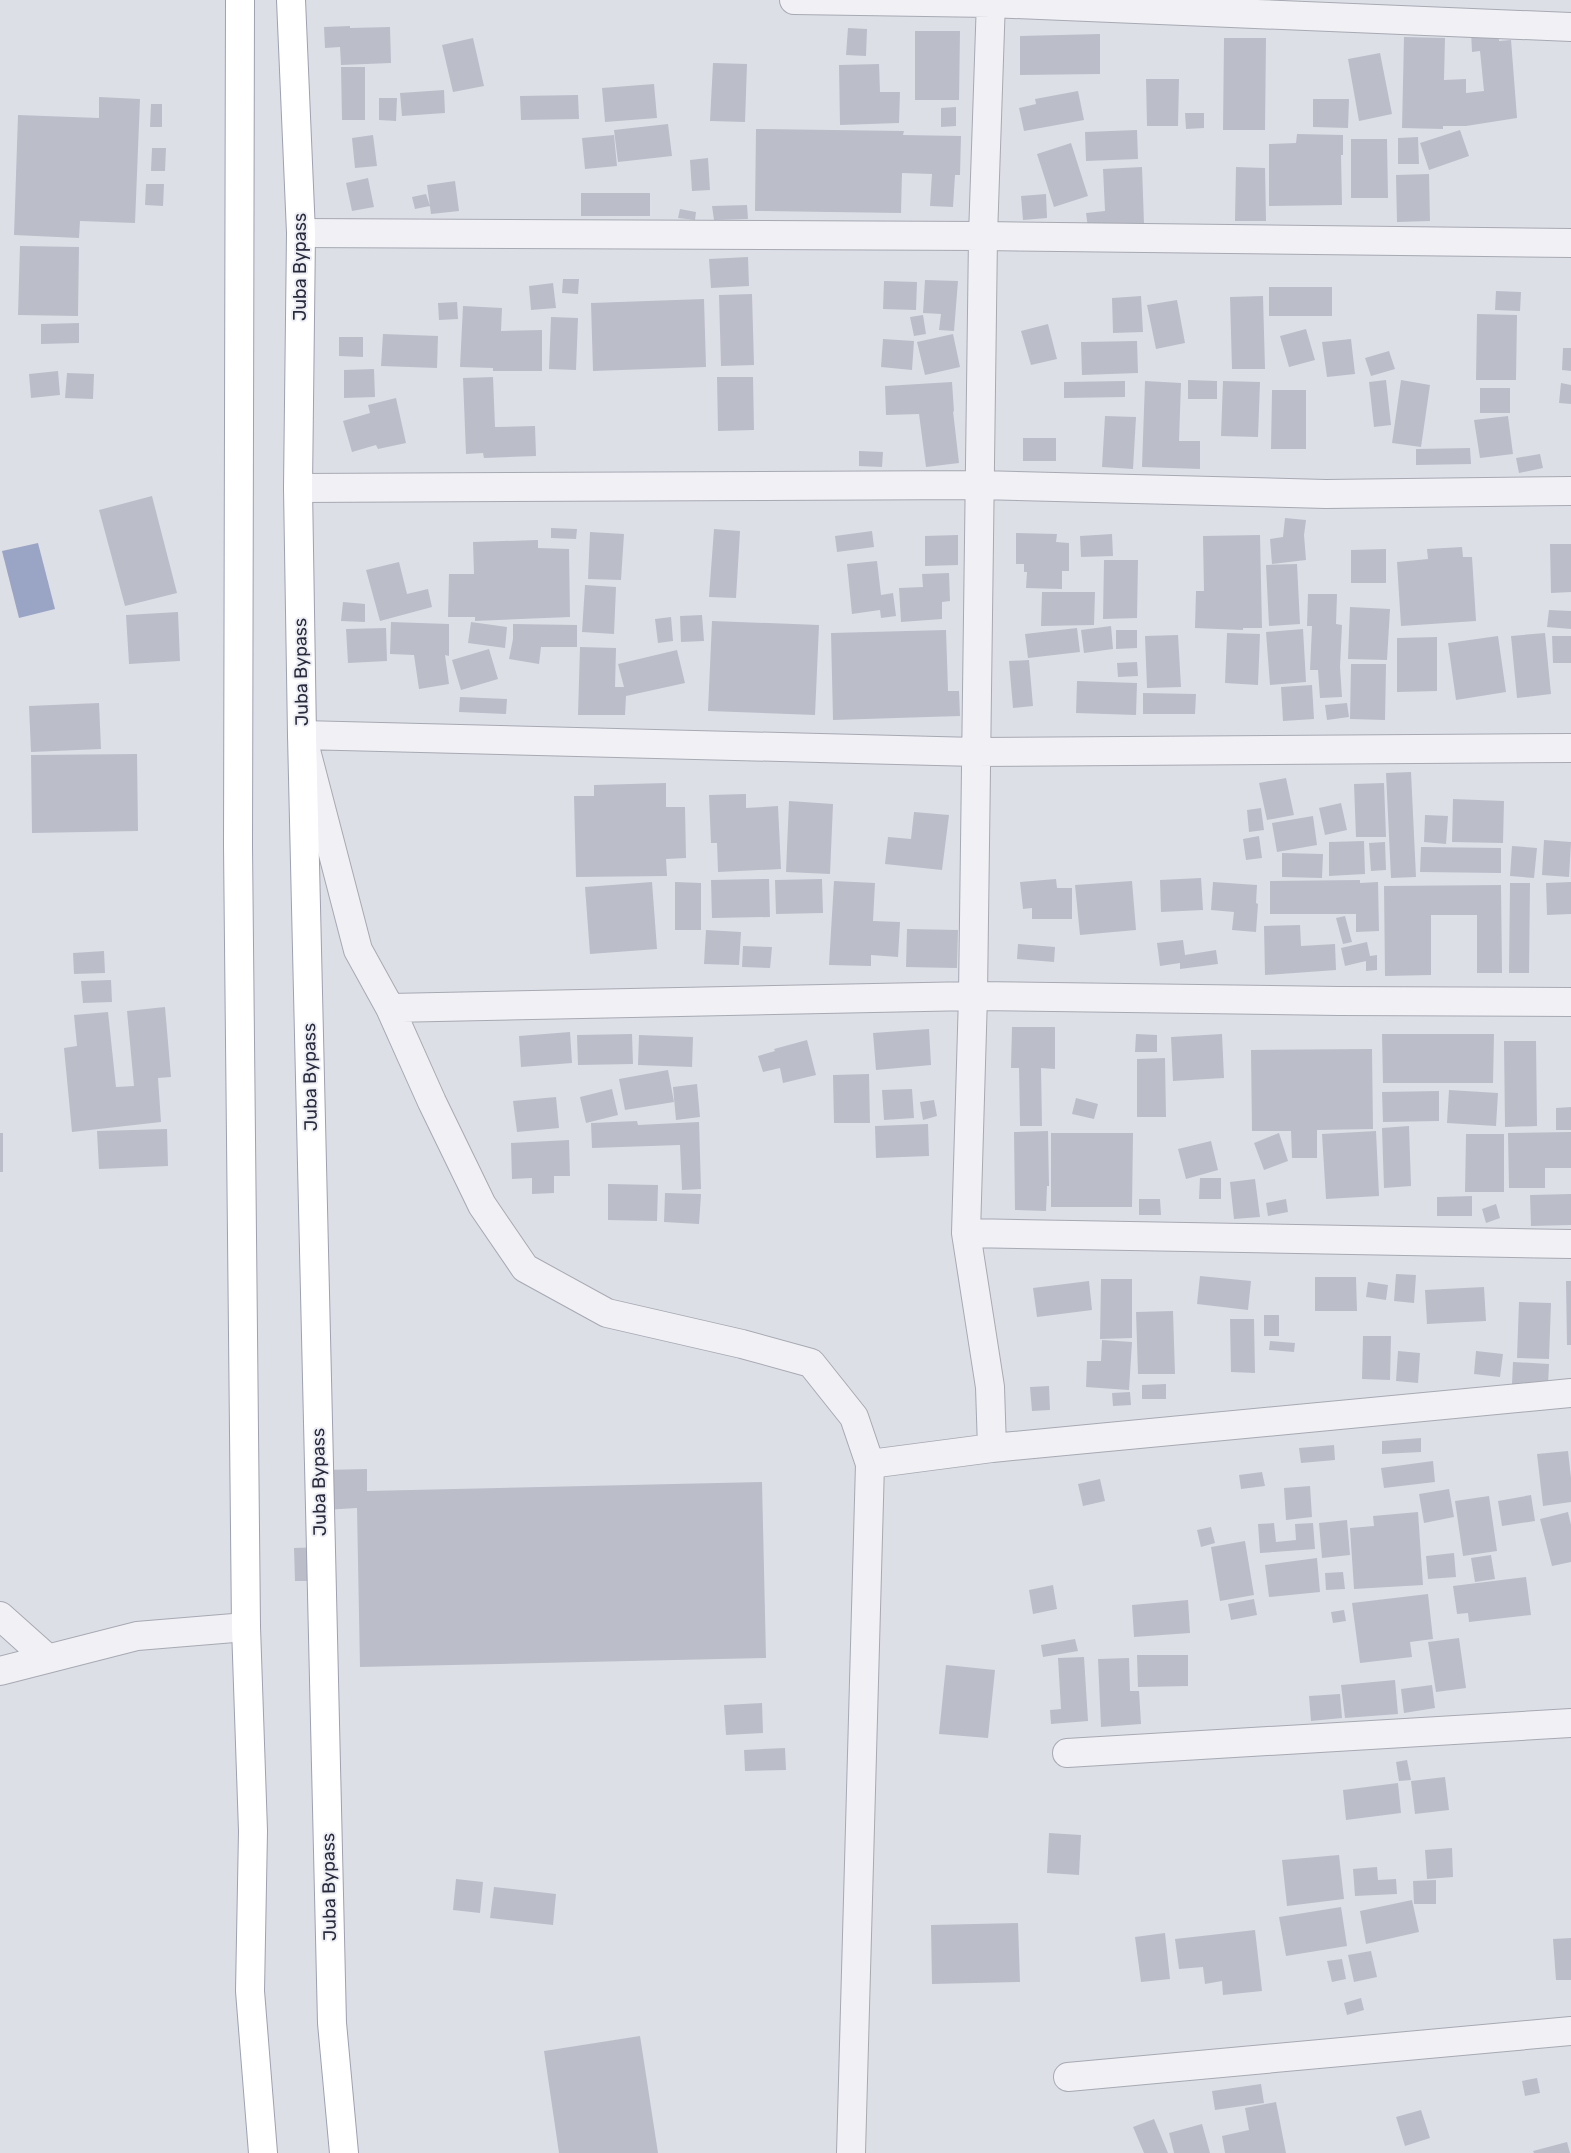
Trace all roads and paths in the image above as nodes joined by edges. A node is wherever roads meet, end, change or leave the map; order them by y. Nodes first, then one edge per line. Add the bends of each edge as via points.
1 (240, 0) edge
2 (291, 0) edge
3 (794, 0) edge
4 (992, 2) edge
5 (1571, 27) edge
6 (302, 233) junction
7 (983, 236) junction
8 (1571, 243) edge
9 (979, 485) junction
10 (298, 488) junction
11 (1571, 490) edge
12 (302, 735) junction
13 (1571, 748) edge
14 (976, 752) junction
15 (973, 996) junction
16 (1571, 1002) edge
17 (390, 1008) junction
18 (966, 1233) junction
19 (1571, 1244) edge
20 (1571, 1392) edge
21 (992, 1448) junction
22 (870, 1464) junction
23 (0, 1616) edge
24 (246, 1627) junction
25 (47, 1658) junction
26 (0, 1671) edge
27 (1571, 1723) edge
28 (1067, 1754) dead end
29 (1571, 2031) edge
30 (1068, 2077) dead end
31 (263, 2153) edge
32 (344, 2153) edge
33 (851, 2153) edge

1 - 24 main road via 238,846
2 - 6 main road, Juba Bypass
3 - 4 street
4 - 5 street
4 - 7 street
6 - 7 street
6 - 10 main road, Juba Bypass
7 - 8 street
7 - 9 street
9 - 10 street
9 - 11 street via 1326,494
9 - 14 street
10 - 12 main road, Juba Bypass
12 - 14 street
12 - 17 street via 358,950
12 - 32 main road, Juba Bypass via 332,2023
13 - 14 street
14 - 15 street
15 - 16 street
15 - 17 street
15 - 18 street
17 - 22 street via 482,1205 525,1268 608,1313 742,1344 811,1364 854,1416
18 - 19 street
18 - 21 street via 990,1387
20 - 21 street
21 - 22 street
22 - 33 street
23 - 25 street
24 - 25 street via 137,1636
24 - 31 main road via 253,1831 250,1990
25 - 26 street
27 - 28 street
29 - 30 street

